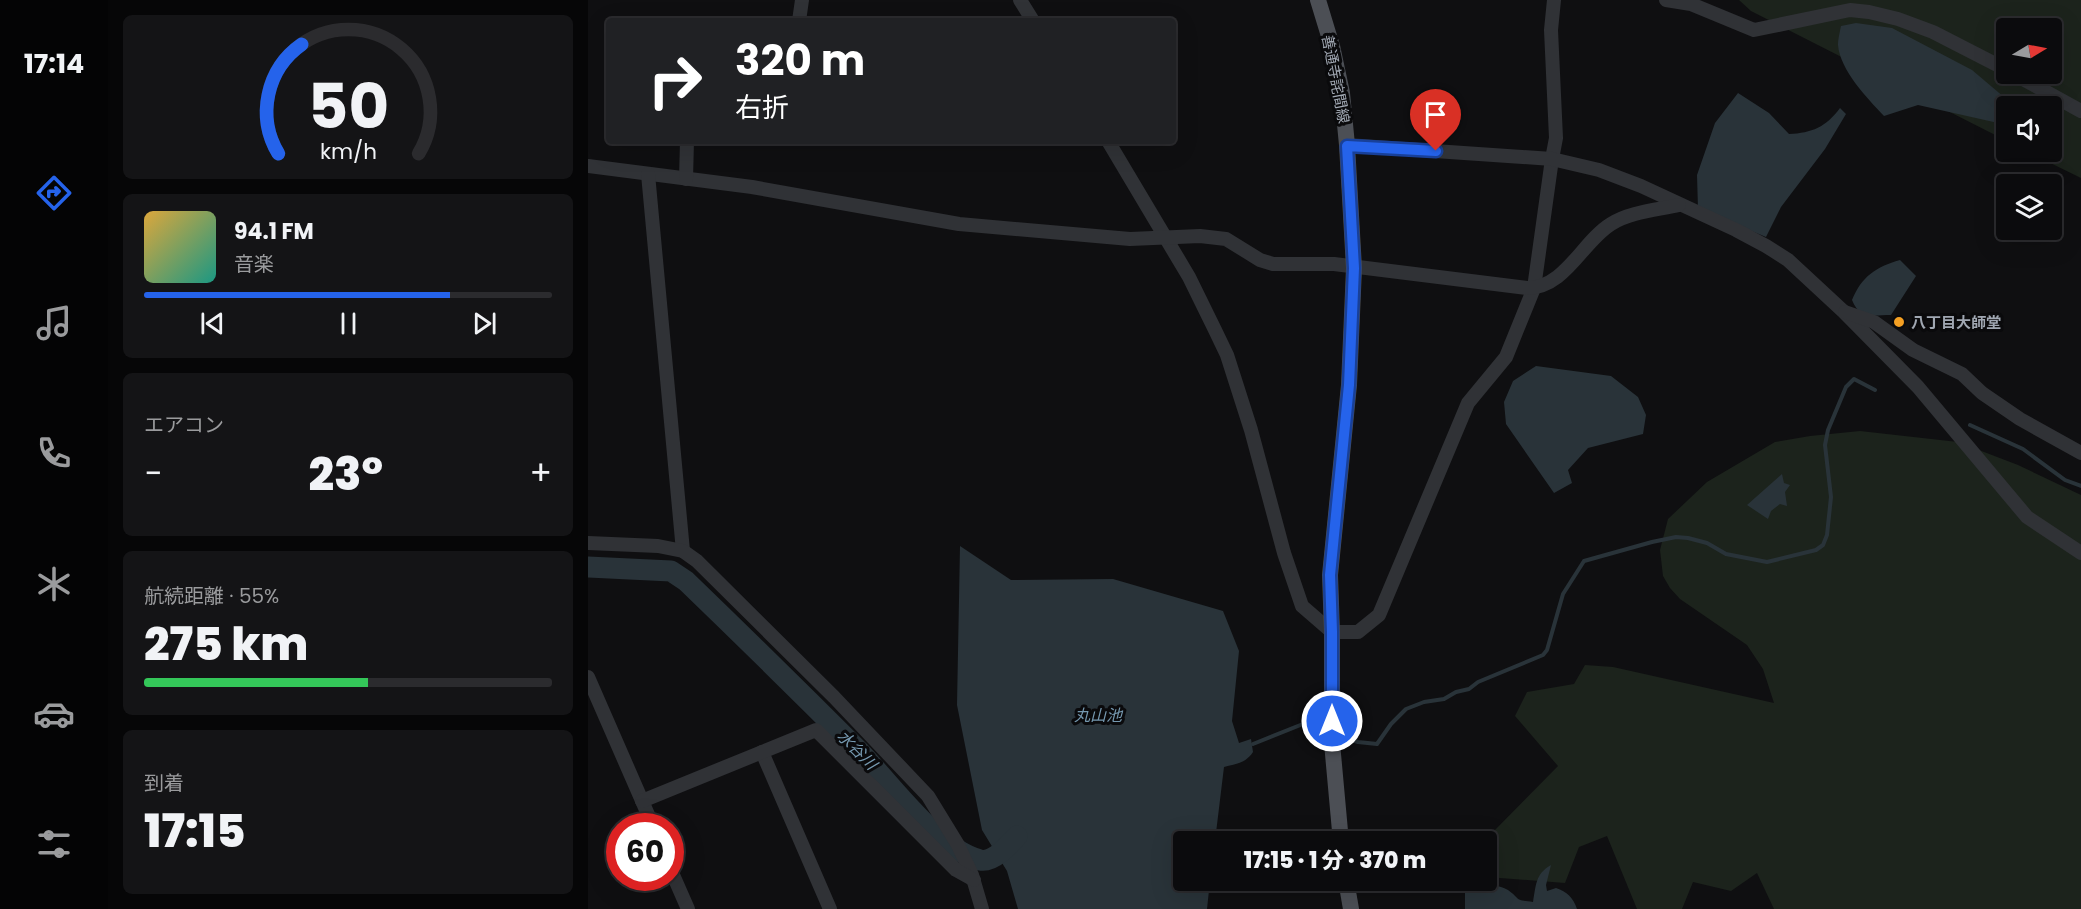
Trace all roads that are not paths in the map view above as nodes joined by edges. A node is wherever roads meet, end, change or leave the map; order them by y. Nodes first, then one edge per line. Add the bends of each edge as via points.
1 (802, 0) edge
2 (1020, 0) edge
3 (1318, 0) edge
4 (1554, 0) edge
5 (1666, 0) edge
6 (799, 18) edge
7 (1031, 18) edge
8 (1996, 64) edge
9 (2032, 84) edge
10 (2081, 111) edge
11 (687, 144) edge
12 (1110, 144) edge
13 (1347, 146) junction
14 (1552, 159) junction
15 (588, 166) edge
16 (648, 174) junction
17 (686, 179) junction
18 (1678, 205) junction
19 (1166, 239) junction
20 (1354, 268) junction
21 (1534, 288) junction
22 (1843, 311) junction
23 (2081, 453) edge
24 (588, 543) edge
25 (683, 551) junction
26 (2081, 553) edge
27 (1332, 632) junction
28 (588, 677) edge
29 (594, 708) edge
30 (762, 752) junction
31 (642, 801) junction
32 (647, 813) edge
33 (1340, 831) edge
34 (974, 880) junction
35 (680, 891) edge
36 (1348, 891) edge
37 (688, 909) edge
38 (830, 909) edge
39 (982, 909) edge
40 (1351, 909) edge

1 - 6 street
2 - 7 street
3 - 13 main road, 善通寺詫間線 via 1342,93
4 - 14 street via 1551,30 1556,138
5 - 8 street via 1691,4 1754,30 1850,10 1869,12 1933,32
9 - 10 street
11 - 17 street
12 - 19 street
13 - 14 street
13 - 20 main road, 善通寺詫間線
14 - 18 street via 1599,170
14 - 21 street
15 - 16 street
16 - 17 street
16 - 25 street
17 - 19 street via 959,224
18 - 21 street via 1612,223 1562,273
18 - 22 street via 1788,260
19 - 20 street via 1226,239 1273,264 1334,264
19 - 27 street via 1227,355 1302,606
20 - 21 street
20 - 27 main road, 善通寺詫間線 via 1349,385 1330,575
21 - 27 street via 1506,357 1468,403 1379,615 1358,632
22 - 23 street via 1874,322 1913,350 1962,374 2020,419
22 - 26 street via 1918,387 2028,517
24 - 25 street
25 - 34 street via 810,673 928,796
27 - 33 main road, 善通寺詫間線 via 1332,743
28 - 29 street
29 - 31 street
30 - 31 street
30 - 34 street via 816,730 956,870
30 - 38 street
31 - 32 street
34 - 39 street
35 - 37 street
36 - 40 main road

